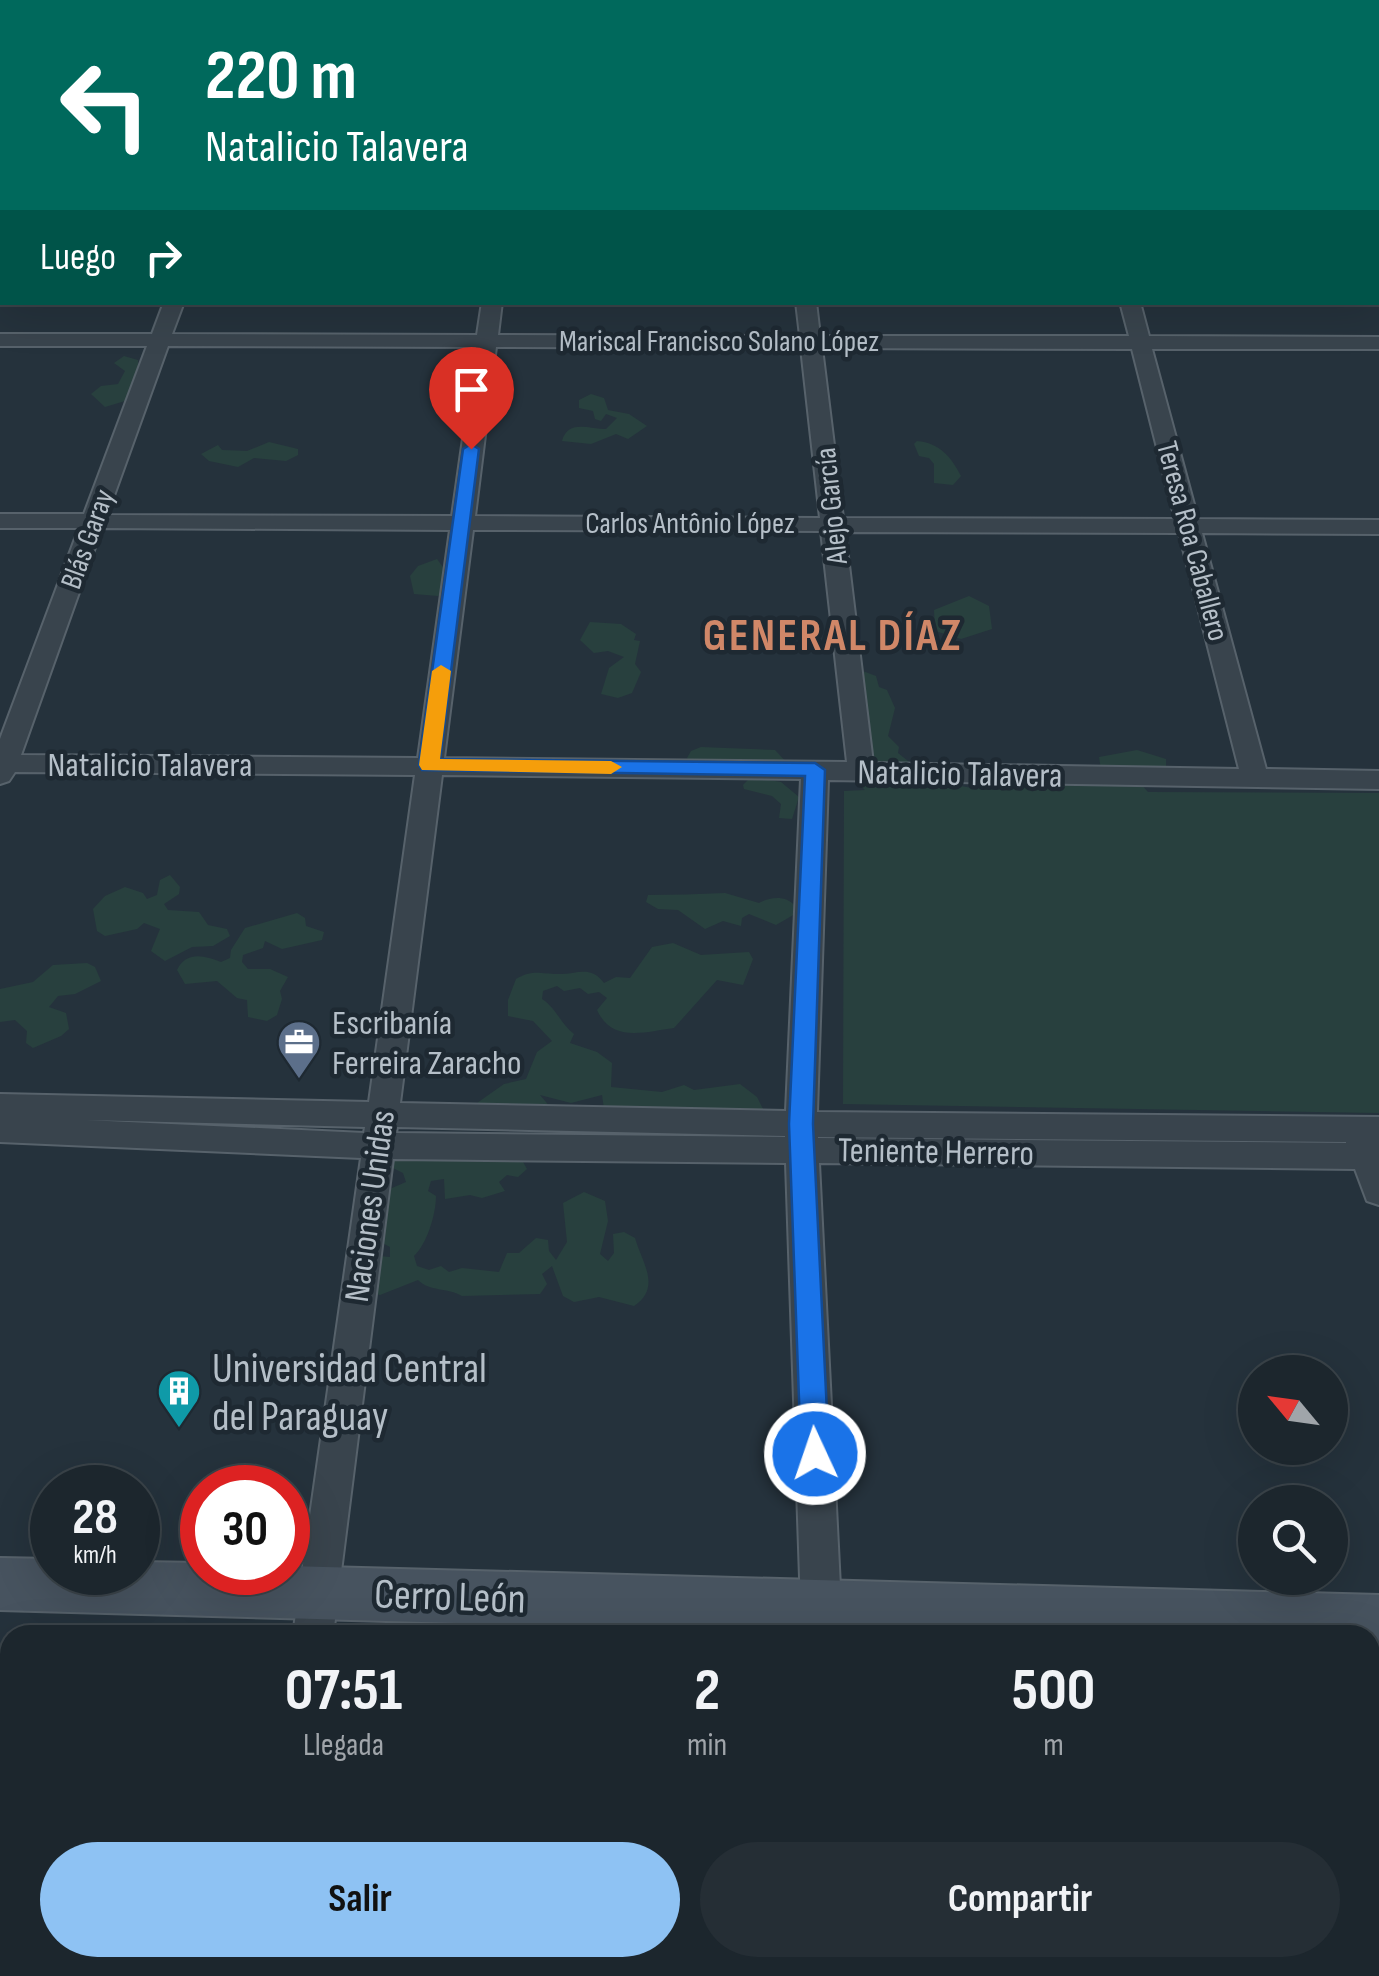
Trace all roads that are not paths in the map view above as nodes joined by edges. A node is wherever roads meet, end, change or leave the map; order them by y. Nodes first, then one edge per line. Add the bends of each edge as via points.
1 (173, 305) edge
2 (492, 305) edge
3 (806, 305) edge
4 (1131, 305) edge
5 (0, 340) edge
6 (160, 341) junction
7 (486, 341) junction
8 (812, 342) junction
9 (1141, 343) junction
10 (1379, 343) edge
11 (0, 521) edge
12 (94, 522) junction
13 (461, 522) junction
14 (832, 524) junction
15 (1379, 526) edge
16 (1189, 527) junction
17 (429, 765) junction
18 (2, 767) edge
19 (815, 770) junction
20 (861, 770) junction
21 (1255, 779) junction
22 (1379, 780) edge
23 (0, 1106) edge
24 (111, 1122) junction
25 (0, 1129) edge
26 (379, 1131) junction
27 (801, 1137) junction
28 (1371, 1143) edge
29 (1379, 1192) edge
30 (0, 1584) edge
31 (316, 1613) edge
32 (845, 1616) edge
33 (1379, 1622) edge

1 - 6 street, Blás Garay
2 - 7 street, Naciones Unidas
3 - 8 street, Alejo García
4 - 9 street, Teresa Roa Caballero
5 - 6 street, Mariscal Francisco Solano López
6 - 7 street, Mariscal Francisco Solano López
6 - 12 street, Blás Garay
7 - 8 street, Mariscal Francisco Solano López
7 - 13 street, Naciones Unidas
8 - 9 street, Mariscal Francisco Solano López
8 - 14 street, Alejo García
9 - 10 street, Mariscal Francisco Solano López
9 - 16 street, Teresa Roa Caballero
11 - 12 street, Carlos Antônio López
12 - 13 street, Carlos Antônio López
12 - 18 street, Blás Garay
13 - 14 street, Carlos Antônio López
13 - 17 street, Naciones Unidas
14 - 16 street, Carlos Antônio López
14 - 20 street, Alejo García
15 - 16 street, Carlos Antônio López
16 - 21 street, Teresa Roa Caballero
17 - 18 street, Natalicio Talavera
17 - 19 street, Natalicio Talavera
17 - 26 street, Naciones Unidas
19 - 20 street, Natalicio Talavera
19 - 27 street
20 - 21 street, Natalicio Talavera
21 - 22 street, Natalicio Talavera
23 - 24 street, Teniente Herrero
24 - 25 street, Teniente Herrero
24 - 26 street, Teniente Herrero
26 - 27 street, Teniente Herrero
26 - 31 street, Naciones Unidas
27 - 28 street, Teniente Herrero
27 - 32 street
28 - 29 street
30 - 31 street, Cerro León
31 - 32 street, Cerro León
32 - 33 street, Cerro León

